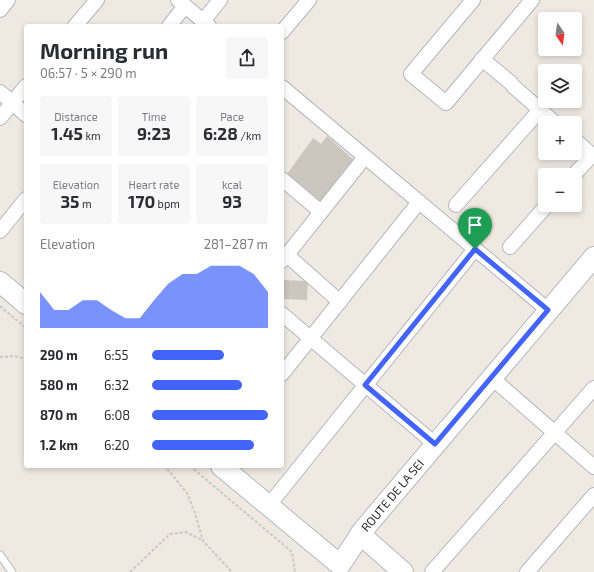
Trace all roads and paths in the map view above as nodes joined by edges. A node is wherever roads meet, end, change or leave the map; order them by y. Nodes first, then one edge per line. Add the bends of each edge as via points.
1 (8, 0) edge
2 (96, 0) edge
3 (220, 0) edge
4 (309, 0) edge
5 (473, 0) edge
6 (532, 0) edge
7 (182, 3) edge
8 (0, 10) edge
9 (77, 24) edge
10 (170, 24) edge
11 (206, 24) edge
12 (284, 30) edge
13 (482, 59) junction
14 (24, 88) edge
15 (284, 89) edge
16 (0, 92) edge
17 (12, 103) junction
18 (540, 110) junction
19 (24, 113) edge
20 (547, 116) edge
21 (0, 118) edge
22 (582, 146) edge
23 (593, 156) edge
24 (365, 157) junction
25 (581, 168) edge
26 (284, 181) edge
27 (24, 201) edge
28 (419, 202) junction
29 (456, 206) dead end
30 (321, 212) junction
31 (541, 212) edge
32 (0, 231) edge
33 (510, 247) dead end
34 (475, 249) junction
35 (284, 258) edge
36 (594, 258) edge
37 (0, 282) edge
38 (24, 302) edge
39 (340, 302) junction
40 (0, 306) edge
41 (548, 310) junction
42 (284, 316) edge
43 (24, 326) edge
44 (311, 338) junction
45 (0, 357) edge
46 (24, 358) edge
47 (284, 372) edge
48 (492, 378) junction
49 (365, 385) junction
50 (594, 388) edge
51 (554, 432) junction
52 (435, 444) junction
53 (594, 467) edge
54 (166, 468) edge
55 (192, 468) edge
56 (224, 468) edge
57 (594, 495) edge
58 (269, 505) junction
59 (360, 534) junction
60 (203, 540) junction
61 (0, 555) edge
62 (338, 568) edge
63 (12, 572) edge
64 (130, 572) edge
65 (232, 572) edge
66 (295, 572) edge
67 (403, 572) edge
68 (432, 572) edge
69 (527, 572) edge

1 - 8 street
2 - 9 street
3 - 11 street
4 - 12 street
5 - 13 street via 411,74 446,103
6 - 13 street
7 - 10 street
7 - 11 street
13 - 18 street
14 - 17 street
15 - 24 street
16 - 17 street
17 - 19 street
17 - 21 street
18 - 20 street
18 - 29 street
22 - 23 street
23 - 25 street
24 - 28 street
24 - 30 street
26 - 30 street
27 - 32 street
28 - 34 street
28 - 39 street
30 - 35 street
31 - 33 street
34 - 41 street
34 - 49 street
35 - 39 street
36 - 41 street, ROUTE DE LA SEI
37 - 38 street
39 - 44 street
40 - 43 path
41 - 48 street, ROUTE DE LA SEI
42 - 44 street
44 - 47 street
44 - 49 street
45 - 46 path
48 - 51 street
48 - 52 street, ROUTE DE LA SEI
49 - 52 street
49 - 58 street
50 - 51 street
51 - 53 street
51 - 68 street
52 - 59 street, ROUTE DE LA SEI
54 - 60 path via 187,493 196,513
55 - 66 path via 292,552
56 - 58 street
57 - 69 street
58 - 62 street
59 - 62 street, ROUTE DE LA SEI
59 - 67 street
60 - 64 path via 186,532 170,534
60 - 65 path
61 - 63 lane

